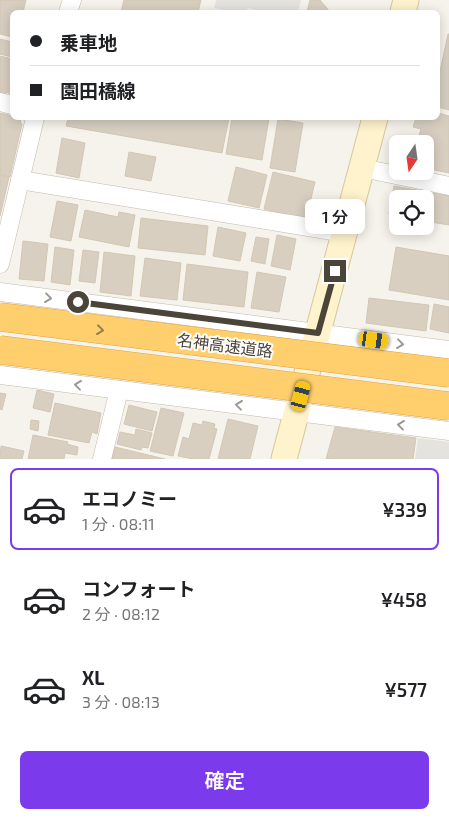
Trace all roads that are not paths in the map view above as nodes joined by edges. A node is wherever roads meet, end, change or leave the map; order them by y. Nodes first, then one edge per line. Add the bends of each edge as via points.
1 (35, 120) edge
2 (374, 120) edge
3 (362, 168) junction
4 (20, 180) junction
5 (449, 186) edge
6 (345, 234) junction
7 (0, 264) edge
8 (0, 292) edge
9 (0, 317) edge
10 (318, 333) junction
11 (0, 350) edge
12 (449, 350) edge
13 (449, 373) edge
14 (0, 375) edge
15 (119, 390) junction
16 (449, 406) edge
17 (296, 412) junction
18 (449, 431) edge
19 (102, 459) edge
20 (284, 459) edge

1 - 4 street
2 - 3 street
3 - 5 street
3 - 6 street
4 - 6 street
4 - 7 street
6 - 10 street
8 -> 10 street
9 -> 13 highway, 名神高速道路, bridge
10 -> 12 street
10 - 17 street
11 - 16 highway, 名神高速道路, bridge
15 -> 14 street
17 -> 15 street
15 - 19 street
18 -> 17 street
17 - 20 street

